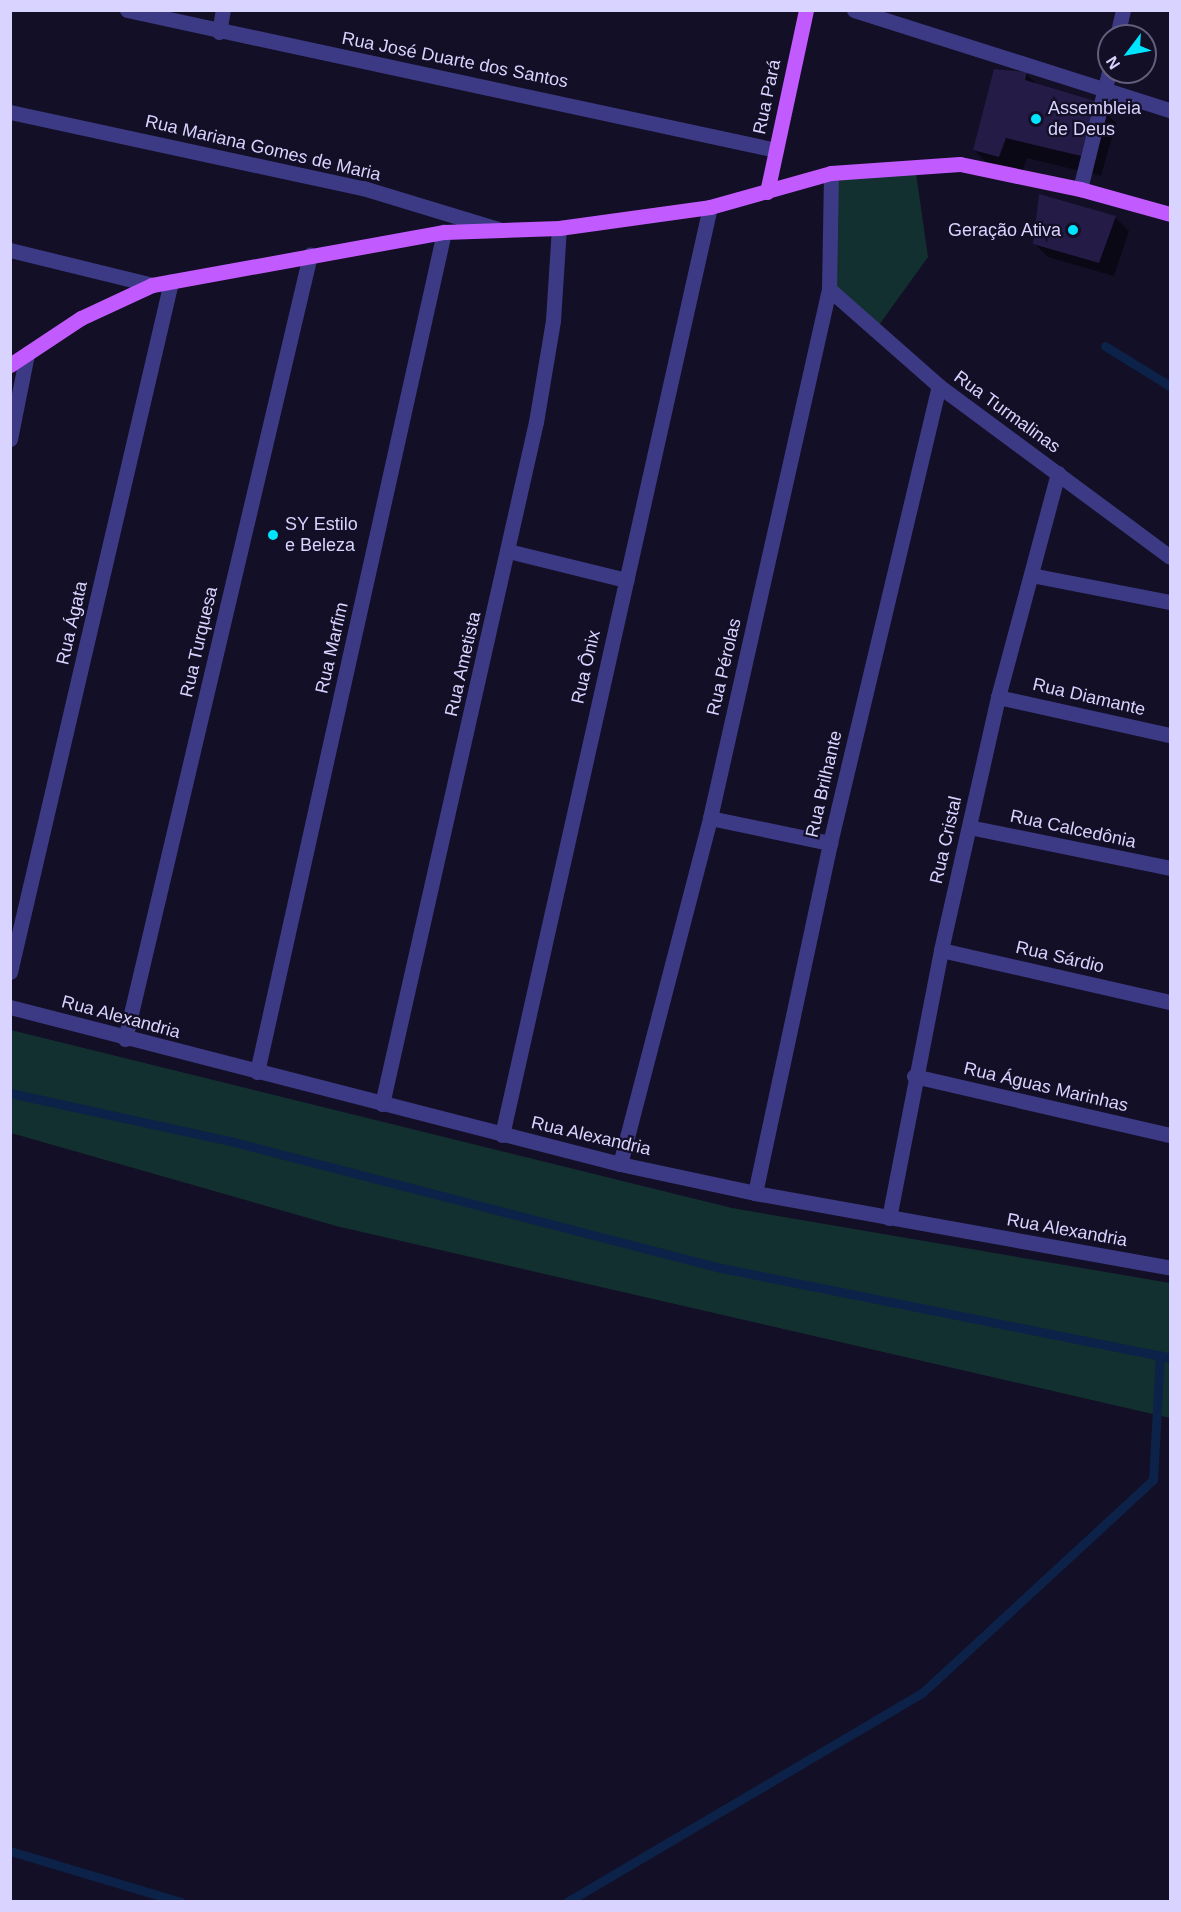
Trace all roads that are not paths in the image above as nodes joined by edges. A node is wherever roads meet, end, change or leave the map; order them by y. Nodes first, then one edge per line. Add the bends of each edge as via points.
1 (127, 10) edge
2 (223, 10) edge
3 (806, 10) edge
4 (854, 10) edge
5 (219, 32) junction
6 (1106, 84) edge
7 (1105, 91) junction
8 (1170, 110) edge
9 (10, 112) edge
10 (776, 150) junction
11 (831, 173) junction
12 (1080, 189) junction
13 (767, 192) junction
14 (710, 207) junction
15 (1170, 214) edge
16 (559, 228) junction
17 (504, 230) junction
18 (444, 232) junction
19 (10, 250) edge
20 (310, 255) junction
21 (171, 282) junction
22 (152, 285) junction
23 (829, 289) junction
24 (27, 354) junction
25 (10, 365) edge
26 (939, 386) junction
27 (10, 440) edge
28 (1058, 473) junction
29 (508, 551) junction
30 (1170, 557) edge
31 (1031, 575) junction
32 (626, 580) junction
33 (1170, 602) edge
34 (998, 697) junction
35 (1170, 735) edge
36 (710, 818) junction
37 (969, 827) junction
38 (830, 843) junction
39 (1170, 868) edge
40 (941, 950) junction
41 (10, 972) edge
42 (1170, 1002) edge
43 (10, 1007) edge
44 (125, 1039) junction
45 (257, 1072) junction
46 (914, 1076) junction
47 (382, 1104) junction
48 (502, 1135) junction
49 (1170, 1135) edge
50 (620, 1164) junction
51 (755, 1193) junction
52 (889, 1218) junction
53 (1170, 1268) edge

1 - 5 street, Rua José Duarte dos Santos
2 - 5 street
3 - 10 main road, Rua Pará
4 - 7 street
5 - 10 street, Rua José Duarte dos Santos via 584,106
6 - 7 street
7 - 8 street
7 - 12 street
9 - 17 street, Rua Mariana Gomes de Maria via 363,188
10 - 13 main road, Rua Pará
11 - 12 main road via 960,164
11 - 13 main road
11 - 23 street, Rua Pérolas
12 - 15 main road
13 - 14 main road
14 - 16 main road
14 - 32 street, Rua Ônix
16 - 17 main road
16 - 29 street, Rua Ametista via 552,321
17 - 18 main road
18 - 20 main road
18 - 45 street, Rua Marfim
19 - 22 street
20 - 21 main road
20 - 44 street, Rua Turquesa
21 - 22 main road
21 - 41 street, Rua Ágata
22 - 24 main road via 81,318
23 - 26 street, Rua Turmalinas
23 - 36 street, Rua Pérolas
24 - 25 main road
24 - 27 street
26 - 28 street, Rua Turmalinas
26 - 38 street, Rua Brilhante
28 - 30 street, Rua Turmalinas
28 - 31 street, Rua Cristal
29 - 32 street
29 - 47 street, Rua Ametista
31 - 33 street
31 - 34 street, Rua Cristal
32 - 48 street, Rua Ônix
34 - 35 street, Rua Diamante
34 - 37 street, Rua Cristal
36 - 38 street
36 - 50 street, Rua Pérolas
37 - 39 street, Rua Calcedônia
37 - 40 street, Rua Cristal
38 - 51 street, Rua Brilhante
40 - 42 street, Rua Sárdio
40 - 46 street, Rua Cristal
43 - 44 street, Rua Alexandria
44 - 45 street, Rua Alexandria
45 - 47 street, Rua Alexandria
46 - 49 street, Rua Águas Marinhas
46 - 52 street, Rua Cristal
47 - 48 street, Rua Alexandria
48 - 50 street, Rua Alexandria
50 - 51 street, Rua Alexandria
51 - 52 street, Rua Alexandria
52 - 53 street, Rua Alexandria

